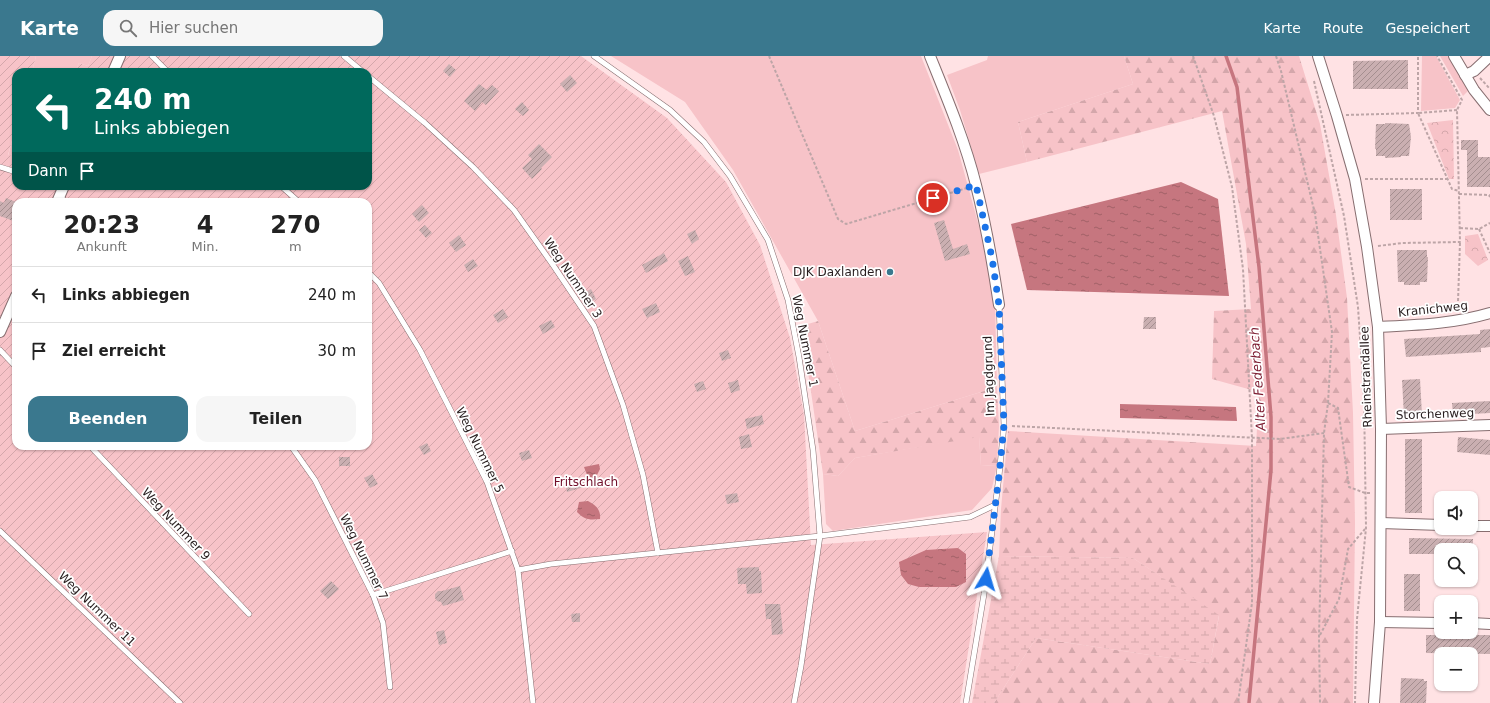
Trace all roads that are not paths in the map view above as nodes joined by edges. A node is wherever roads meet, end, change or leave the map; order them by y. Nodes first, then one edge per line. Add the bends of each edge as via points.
1 (120, 56) edge
2 (152, 56) edge
3 (344, 56) edge
4 (594, 56) edge
5 (930, 56) edge
6 (1318, 56) edge
7 (1454, 56) edge
8 (1490, 56) edge
9 (115, 68) edge
10 (164, 68) edge
11 (358, 68) edge
12 (1470, 73) junction
13 (372, 79) edge
14 (1490, 110) edge
15 (0, 167) edge
16 (12, 171) edge
17 (286, 190) edge
18 (294, 198) edge
19 (372, 276) edge
20 (12, 305) edge
21 (999, 305) joint
22 (1490, 313) edge
23 (1378, 327) junction
24 (0, 332) edge
25 (0, 350) edge
26 (12, 363) edge
27 (1490, 425) edge
28 (1381, 429) junction
29 (94, 450) edge
30 (295, 450) edge
31 (995, 505) junction
32 (1381, 523) junction
33 (1434, 525) edge
34 (1478, 526) edge
35 (1490, 526) edge
36 (0, 531) edge
37 (820, 536) junction
38 (512, 551) junction
39 (658, 553) junction
40 (518, 570) junction
41 (373, 595) junction
42 (248, 614) dead end
43 (1380, 622) junction
44 (1434, 623) edge
45 (1478, 623) edge
46 (1490, 624) edge
47 (390, 687) dead end
48 (180, 703) edge
49 (533, 703) edge
50 (794, 703) edge
51 (966, 703) edge
52 (1374, 703) edge

1 - 9 street
2 - 10 lane
3 - 11 lane
4 - 37 lane, Weg Nummer 1 via 670,110 704,142 730,176 768,240 788,300 799,357 812,450
5 - 21 street, Im Jagdgrund via 963,140 976,185
6 - 23 street, Rheinstrandallee via 1355,179
7 - 12 street
8 - 12 street
12 - 14 street via 1474,90
13 - 39 lane, Weg Nummer 3 via 473,167 514,210 594,326 623,405 639,461
15 - 16 lane
17 - 18 lane
19 - 38 lane, Weg Nummer 5 via 379,283 420,350 487,482
20 - 24 street
21 - 31 lane, Im Jagdgrund via 1004,425
22 - 23 street, Kranichweg via 1460,320
23 - 28 street, Rheinstrandallee
25 - 26 lane
27 - 28 street, Storchenweg
28 - 32 street, Rheinstrandallee
29 - 42 lane, Weg Nummer 9
30 - 41 lane, Weg Nummer 7 via 315,480
31 - 37 lane via 970,517
31 - 51 lane, Im Jagdgrund via 984,594
32 - 33 street
32 - 43 street, Rheinstrandallee
34 - 35 street
36 - 48 lane, Weg Nummer 11
37 - 39 lane
37 - 50 lane, Weg Nummer 1 via 802,666
38 - 40 lane, Weg Nummer 5
38 - 41 lane
39 - 40 lane via 558,563
40 - 49 lane, Weg Nummer 5
41 - 47 lane, Weg Nummer 7 via 383,623
43 - 44 street
43 - 52 street, Rheinstrandallee
45 - 46 street

